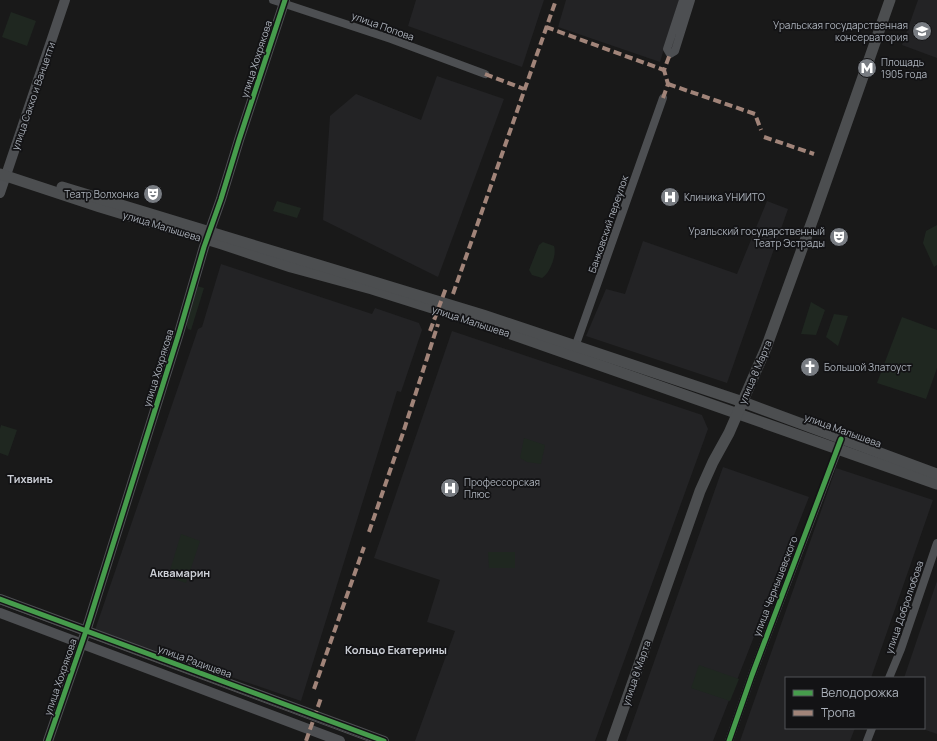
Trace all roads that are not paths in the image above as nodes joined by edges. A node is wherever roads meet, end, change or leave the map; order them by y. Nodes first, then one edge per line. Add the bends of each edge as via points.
1 (65, 0) edge
2 (273, 0) edge
3 (683, 0) edge
4 (691, 0) edge
5 (890, 0) edge
6 (284, 2) edge
7 (485, 74) dead end
8 (663, 98) dead end
9 (3, 172) edge
10 (0, 193) edge
11 (208, 236) junction
12 (574, 352) junction
13 (743, 402) junction
14 (738, 414) junction
15 (840, 444) junction
16 (937, 474) edge
17 (937, 484) edge
18 (937, 543) edge
19 (0, 599) edge
20 (0, 613) edge
21 (86, 631) junction
22 (82, 643) junction
23 (889, 677) edge
24 (872, 729) edge
25 (48, 741) edge
26 (340, 741) edge
27 (384, 741) edge
28 (612, 741) edge
29 (729, 741) edge
30 (867, 741) edge

1 - 9 street, улица Сакко и Ванцетти
2 - 6 street, улица Попова
3 - 4 street via 667,49 670,54 675,51
5 - 13 main road, улица 8 Марта via 802,251
6 - 7 street, улица Попова
6 - 11 street, улица Хохрякова
8 - 12 street, Банковский переулок
9 - 10 street, улица Сакко и Ванцетти
9 - 11 main road, улица Малышева
11 - 12 main road, улица Малышева via 295,268 372,289
11 - 21 street, улица Хохрякова
12 - 13 main road, улица Малышева
12 - 14 main road, улица Малышева
13 - 14 main road, улица 8 Марта
13 - 15 main road, улица Малышева
14 - 15 main road, улица Малышева
14 - 28 main road, улица 8 Марта via 700,491
15 - 16 main road, улица Малышева
15 - 17 main road, улица Малышева
15 - 29 street, улица Чернышевского
18 - 23 street, улица Добролюбова
19 - 21 street, улица Радищева
20 - 22 street
21 - 22 street, улица Хохрякова
21 - 27 street, улица Радищева
22 - 25 street, улица Хохрякова
22 - 26 street
24 - 30 street

